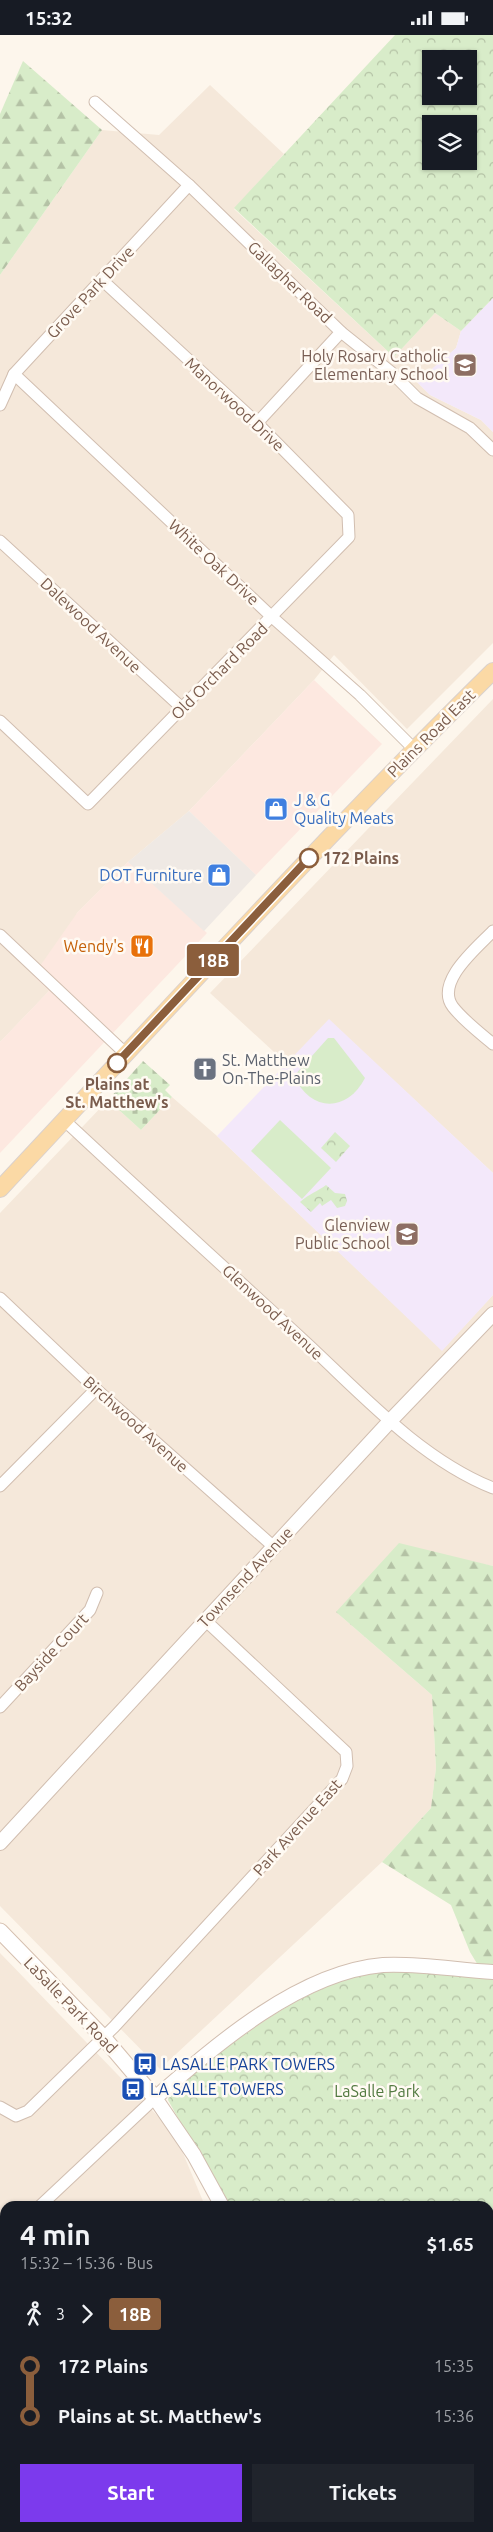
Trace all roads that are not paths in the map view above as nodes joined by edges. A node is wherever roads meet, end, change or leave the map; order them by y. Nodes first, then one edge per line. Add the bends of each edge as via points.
1 (95, 102) dead end
2 (189, 185) junction
3 (102, 280) junction
4 (342, 332) junction
5 (14, 375) junction
6 (0, 405) edge
7 (257, 423) junction
8 (493, 450) edge
9 (349, 537) joint
10 (0, 541) edge
11 (272, 617) junction
12 (493, 671) edge
13 (182, 709) junction
14 (0, 721) edge
15 (414, 749) junction
16 (493, 931) edge
17 (0, 935) edge
18 (493, 1044) edge
19 (126, 1054) junction
20 (64, 1120) junction
21 (0, 1189) edge
22 (0, 1299) edge
23 (493, 1314) edge
24 (96, 1389) junction
25 (391, 1420) junction
26 (0, 1486) edge
27 (493, 1488) edge
28 (274, 1547) junction
29 (97, 1593) dead end
30 (205, 1620) junction
31 (0, 1707) edge
32 (0, 1843) edge
33 (0, 1931) edge
34 (493, 1973) edge
35 (104, 2038) junction
36 (155, 2098) junction
37 (0, 2107) edge
38 (45, 2201) edge
39 (219, 2201) edge

1 - 2 street, Gallagher Road
2 - 3 street, Grove Park Drive
2 - 4 street, Gallagher Road
3 - 5 street, Grove Park Drive
3 - 7 street, Manorwood Drive
4 - 7 street
4 - 8 street, Gallagher Road via 417,398 470,428
5 - 6 street, Grove Park Drive
5 - 11 street, White Oak Drive
7 - 9 street, Manorwood Drive via 348,515
9 - 11 street, Old Orchard Road
10 - 13 street, Dalewood Avenue
11 - 13 street, Old Orchard Road
11 - 15 street, White Oak Drive via 360,695
12 - 15 main road, Plains Road East
13 - 14 street, Old Orchard Road via 88,804
15 - 19 main road, Plains Road East
16 - 18 street via 456,971 449,989 452,1006
17 - 19 street
19 - 20 main road, Plains Road East
20 - 21 main road, Plains Road East
20 - 25 street, Glenwood Avenue
22 - 24 street, Birchwood Avenue
23 - 25 street, Townsend Avenue
24 - 26 street
24 - 28 street, Birchwood Avenue
25 - 27 street, Glenwood Avenue via 449,1467
25 - 28 street, Townsend Avenue
28 - 30 street, Townsend Avenue
29 - 31 street, Bayside Court via 90,1610
30 - 32 street, Townsend Avenue
30 - 35 street, Park Avenue East via 334,1739 346,1752 347,1766 342,1779
33 - 35 main road, LaSalle Park Road
34 - 36 street via 383,1965 312,1984 216,2047
35 - 36 main road, LaSalle Park Road
35 - 37 street, Park Avenue East via 28,2111 16,2116
36 - 38 street
36 - 39 street, LaSalle Park Road via 194,2155

